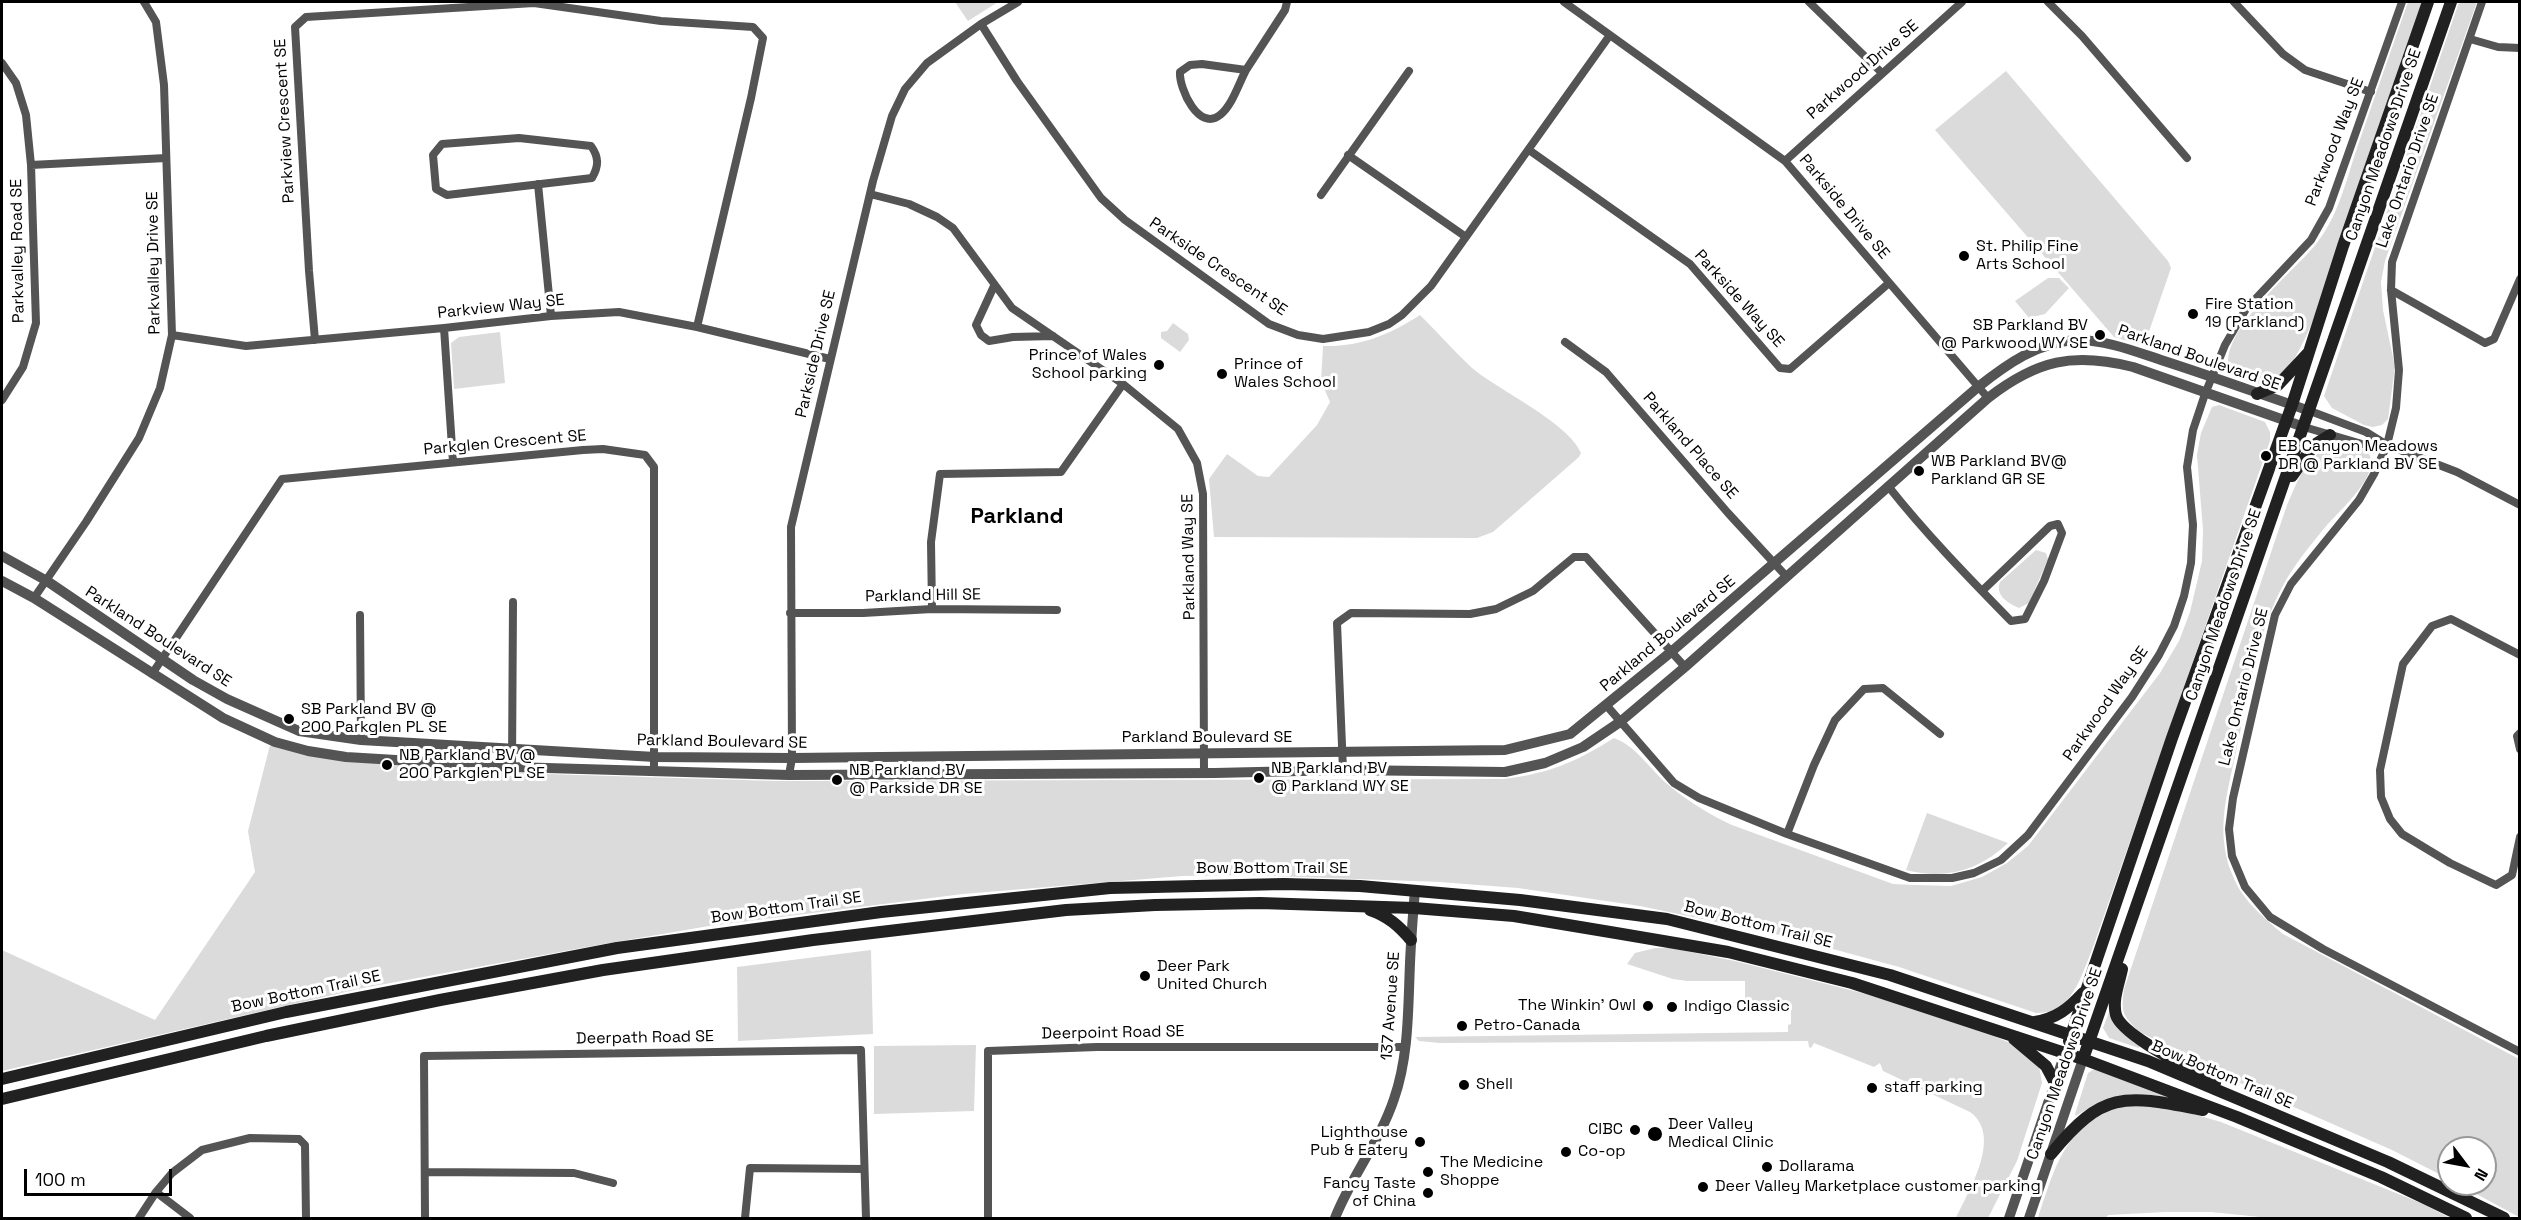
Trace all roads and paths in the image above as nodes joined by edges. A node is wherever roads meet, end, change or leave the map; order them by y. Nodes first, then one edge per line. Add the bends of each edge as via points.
1 (144, 2) edge
2 (1018, 2) edge
3 (1287, 2) edge
4 (1564, 2) edge
5 (1809, 2) edge
6 (1962, 2) edge
7 (2048, 2) edge
8 (2234, 2) edge
9 (2402, 2) edge
10 (2428, 2) edge
11 (2451, 2) edge
12 (2482, 2) edge
13 (981, 24) junction
14 (1610, 35) junction
15 (2469, 39) junction
16 (2520, 48) edge
17 (2, 63) edge
18 (1246, 70) junction
19 (1409, 71) dead end
20 (1882, 73) junction
21 (2371, 92) junction
22 (1529, 150) junction
23 (1348, 155) junction
24 (166, 158) junction
25 (2187, 158) dead end
26 (1785, 161) junction
27 (31, 165) junction
28 (538, 184) junction
29 (870, 194) junction
30 (1321, 195) dead end
31 (1466, 237) junction
32 (2520, 279) edge
33 (1889, 283) junction
34 (994, 286) junction
35 (2391, 291) junction
36 (551, 316) junction
37 (697, 327) junction
38 (444, 328) junction
39 (172, 335) junction
40 (1053, 336) junction
41 (315, 340) junction
42 (1565, 342) dead end
43 (2038, 348) junction
44 (2310, 351) junction
45 (830, 359) junction
46 (2043, 366) junction
47 (2212, 376) junction
48 (1123, 384) junction
49 (1978, 387) junction
50 (2205, 394) junction
51 (2257, 394) junction
52 (1988, 398) junction
53 (2, 400) edge
54 (2292, 405) junction
55 (2310, 411) junction
56 (2286, 422) junction
57 (2304, 428) junction
58 (2330, 435) junction
59 (2387, 445) junction
60 (453, 462) junction
61 (1888, 486) junction
62 (2277, 503) junction
63 (2520, 505) edge
64 (2, 556) edge
65 (1774, 563) junction
66 (1786, 576) junction
67 (2, 580) edge
68 (47, 581) junction
69 (1982, 591) junction
70 (34, 598) junction
71 (513, 602) dead end
72 (932, 609) junction
73 (1057, 610) dead end
74 (790, 613) junction
75 (360, 615) dead end
76 (1671, 652) junction
77 (2520, 655) edge
78 (162, 659) junction
79 (1685, 667) junction
80 (152, 674) junction
81 (1606, 706) junction
82 (1620, 722) junction
83 (2520, 733) edge
84 (1940, 734) dead end
85 (361, 741) junction
86 (2520, 749) edge
87 (513, 750) junction
88 (1344, 752) junction
89 (1205, 753) junction
90 (654, 757) junction
91 (792, 758) junction
92 (512, 767) junction
93 (1343, 770) junction
94 (654, 771) junction
95 (1204, 773) junction
96 (789, 775) junction
97 (1787, 834) junction
98 (2520, 837) edge
99 (1415, 890) junction
100 (1363, 908) junction
101 (1414, 908) junction
102 (2127, 936) junction
103 (1411, 940) junction
104 (2086, 990) junction
105 (2036, 1022) junction
106 (2008, 1034) junction
107 (2072, 1034) junction
108 (2089, 1040) junction
109 (1405, 1047) junction
110 (2520, 1052) edge
111 (2065, 1053) junction
112 (2083, 1059) junction
113 (2, 1079) edge
114 (2055, 1083) junction
115 (2, 1099) edge
116 (2255, 1107) junction
117 (2237, 1117) junction
118 (2052, 1155) junction
119 (864, 1169) junction
120 (425, 1172) junction
121 (613, 1184) dead end
122 (156, 1192) junction
123 (139, 1218) edge
124 (190, 1218) edge
125 (306, 1218) edge
126 (425, 1218) edge
127 (745, 1218) edge
128 (866, 1218) edge
129 (988, 1218) edge
130 (1335, 1218) edge
131 (2009, 1218) edge
132 (2029, 1218) edge
133 (2466, 1218) edge
134 (2504, 1218) edge

1 - 24 street, Parkvalley Drive SE via 156,22 164,85
2 - 13 street, Parkside Drive SE
3 - 18 street
4 - 14 street, Parkside Drive SE
5 - 20 street
6 - 20 street, Parkwood Drive SE
7 - 25 street
8 - 21 street via 2283,54 2305,70
9 - 21 street, Parkwood Way SE
10 - 44 main road, Canyon Meadows Drive SE
11 - 55 main road, Canyon Meadows Drive SE
12 - 15 street, Lake Ontario Drive SE
13 - 29 street, Parkside Drive SE via 927,63 905,89 892,116
13 - 31 street, Parkside Crescent SE via 1101,198 1125,220 1269,324 1323,339 1369,332 1389,324 1425,292
14 - 22 street, Parkside Crescent SE
14 - 26 street, Parkside Drive SE
15 - 16 street
15 - 35 street, Lake Ontario Drive SE via 2392,262
17 - 27 street, Parkvalley Road SE via 16,83 26,115
18 - 18 street via 1190,65 1180,72 1179,82 1199,115 1209,119 1219,117 1227,109
19 - 23 street
20 - 26 street, Parkwood Drive SE
21 - 47 street, Parkwood Way SE via 2329,208 2311,240 2247,309
22 - 31 street, Parkside Crescent SE
22 - 33 street, Parkside Way SE via 1690,264 1780,368 1790,369
23 - 30 street
23 - 31 street
24 - 27 street
24 - 39 street, Parkvalley Drive SE
26 - 33 street, Parkside Drive SE
27 - 53 street, Parkvalley Road SE via 36,323 23,367
28 - 28 street via 447,195 436,189 433,155 442,144 519,138 591,146 597,155 597,170 592,178
28 - 36 street
29 - 34 street, Parkland Way SE via 909,204 952,228
29 - 45 street, Parkside Drive SE
32 - 35 street via 2494,339 2485,343
33 - 49 street, Parkside Drive SE
34 - 40 street, Parkland Way SE via 1012,309
34 - 40 street via 976,325 989,341
35 - 59 street, Lake Ontario Drive SE via 2399,370 2396,408
36 - 37 street, Parkview Way SE via 619,312
36 - 38 street, Parkview Way SE
37 - 41 street, Parkview Crescent SE via 763,38 753,27 660,21 534,3 306,16 295,27
37 - 45 street, Parkview Way SE
38 - 41 street, Parkview Way SE
38 - 60 street
39 - 41 street, Parkview Way SE via 246,346
39 - 68 street, Parkvalley Drive SE via 160,388 140,438
40 - 48 street, Parkland Way SE
42 - 65 street, Parkland Place SE via 1606,372
43 - 46 street
43 - 47 street, Parkland Boulevard SE via 2075,340 2106,342
43 - 49 street, Parkland Boulevard SE via 2007,364
44 - 51 main road via 2278,386
44 - 54 main road, Canyon Meadows Drive SE
45 - 74 street, Parkside Drive SE via 791,527
46 - 50 street, Parkland Boulevard SE via 2066,359 2106,360
46 - 52 street, Parkland Boulevard SE via 2021,374
47 - 50 street, Parkwood Way SE
47 - 51 street, Parkland Boulevard SE
48 - 72 street via 1061,472 940,474 932,542
48 - 89 street, Parkland Way SE via 1178,429 1201,477 1205,521
49 - 52 street, Parkside Drive SE
49 - 65 street, Parkland Boulevard SE
50 - 56 street, Parkland Boulevard SE
50 - 97 street, Parkwood Way SE via 2193,430 2187,468 2193,525 2191,562 2174,626 2132,697 2028,835 2001,860 1974,873 1930,879 1899,875
51 - 54 street, Parkland Boulevard SE
52 - 61 street, Parkland Boulevard SE
54 - 55 street, Parkland Boulevard SE
54 - 56 main road, Canyon Meadows Drive SE
55 - 57 main road, Canyon Meadows Drive SE
55 - 59 street via 2366,432
56 - 57 street, Parkland Boulevard SE
56 - 104 main road, Canyon Meadows Drive SE
57 - 58 street
57 - 62 main road, Canyon Meadows Drive SE
58 - 59 street via 2362,444
58 - 62 main road via 2314,444
59 - 63 street via 2457,472
59 - 110 street, Lake Ontario Drive SE via 2359,500 2290,584 2275,615 2233,798 2229,829 2232,856 2245,887 2270,916 2323,949
60 - 78 street, Parkglen Crescent SE via 282,479
60 - 90 street, Parkglen Crescent SE via 603,449 645,455 654,467
61 - 66 street, Parkland Boulevard SE
61 - 69 street
62 - 102 main road, Canyon Meadows Drive SE
64 - 68 street, Parkland Boulevard SE
65 - 66 street, Parkland Place SE
65 - 76 street, Parkland Boulevard SE
66 - 79 street, Parkland Boulevard SE
67 - 70 street, Parkland Boulevard SE
68 - 70 street, Parkvalley Drive SE
68 - 78 street, Parkland Boulevard SE
69 - 69 street via 2011,621 2025,618 2062,533 2058,524 2050,526
70 - 80 street, Parkland Boulevard SE
71 - 87 street
72 - 73 street, Parkland Hill SE
72 - 74 street, Parkland Hill SE
74 - 91 street, Parkside Drive SE
75 - 85 street
76 - 79 street
76 - 81 street, Parkland Boulevard SE
76 - 88 street via 1586,557 1574,556 1533,591 1496,609 1470,614 1351,613 1337,623
77 - 98 street via 2451,619 2432,626 2403,664 2380,770 2381,797 2390,819 2402,834 2450,863 2496,885 2512,875
78 - 80 street, Parkglen Crescent SE
78 - 85 street, Parkland Boulevard SE via 227,699 299,730
79 - 82 street, Parkland Boulevard SE
80 - 92 street, Parkland Boulevard SE via 243,728 308,751 346,757
81 - 82 street, Parkwood Way SE
81 - 88 street, Parkland Boulevard SE via 1570,734 1504,750
82 - 93 street, Parkland Boulevard SE via 1583,747 1545,763 1505,772
82 - 97 street, Parkwood Way SE via 1674,783 1699,798
83 - 86 street
84 - 97 street via 1883,688 1864,689 1835,720
85 - 87 street, Parkland Boulevard SE
87 - 90 street, Parkland Boulevard SE
87 - 92 street
88 - 89 street, Parkland Boulevard SE
88 - 93 street
89 - 91 street, Parkland Boulevard SE
89 - 95 street, Parkland Way SE
90 - 91 street, Parkland Boulevard SE
90 - 94 street, Parkglen Crescent SE
91 - 96 street, Parkside Drive SE
92 - 94 street, Parkland Boulevard SE
93 - 95 street, Parkland Boulevard SE
94 - 96 street, Parkland Boulevard SE
95 - 96 street, Parkland Boulevard SE
99 - 101 street, 137 Avenue SE
99 - 105 main road, Bow Bottom Trail SE via 1667,919 1890,975
99 - 113 main road, Bow Bottom Trail SE via 1284,884 1110,888 858,915 617,948 376,994
100 - 101 main road, Bow Bottom Trail SE
100 - 103 main road via 1388,918
100 - 115 main road, Bow Bottom Trail SE via 1260,903 1055,911 603,969 266,1036
101 - 103 street, 137 Avenue SE
101 - 106 main road, Bow Bottom Trail SE via 1514,916 1728,952 1852,983
102 - 108 main road, Canyon Meadows Drive SE
102 - 116 main road via 2115,1001 2116,1017 2147,1044
103 - 109 street, 137 Avenue SE
104 - 105 main road via 2065,1012
104 - 107 main road, Canyon Meadows Drive SE
105 - 107 main road, Bow Bottom Trail SE
106 - 111 main road, Bow Bottom Trail SE
106 - 114 main road via 2046,1065
107 - 108 main road, Bow Bottom Trail SE
107 - 111 main road, Canyon Meadows Drive SE
108 - 112 main road, Canyon Meadows Drive SE
108 - 116 main road, Bow Bottom Trail SE
109 - 129 street, Deerpoint Road SE via 988,1051
109 - 130 street, 137 Avenue SE via 1394,1100
111 - 112 main road, Bow Bottom Trail SE
111 - 114 street, Canyon Meadows Drive SE
112 - 117 main road, Bow Bottom Trail SE
112 - 118 street, Canyon Meadows Drive SE
114 - 131 street, Canyon Meadows Drive SE
116 - 134 main road, Bow Bottom Trail SE via 2419,1176
117 - 118 main road via 2155,1102 2114,1102 2072,1129
117 - 133 main road, Bow Bottom Trail SE via 2381,1177
118 - 132 street, Canyon Meadows Drive SE
119 - 120 street, Deerpath Road SE via 861,1050 424,1056
119 - 127 street via 750,1168
119 - 128 street, Deerpath Road SE
120 - 121 street via 574,1173
120 - 126 street, Deerpath Road SE
122 - 123 street
122 - 124 street
122 - 125 street via 172,1173 202,1150 250,1138 299,1139 305,1145

